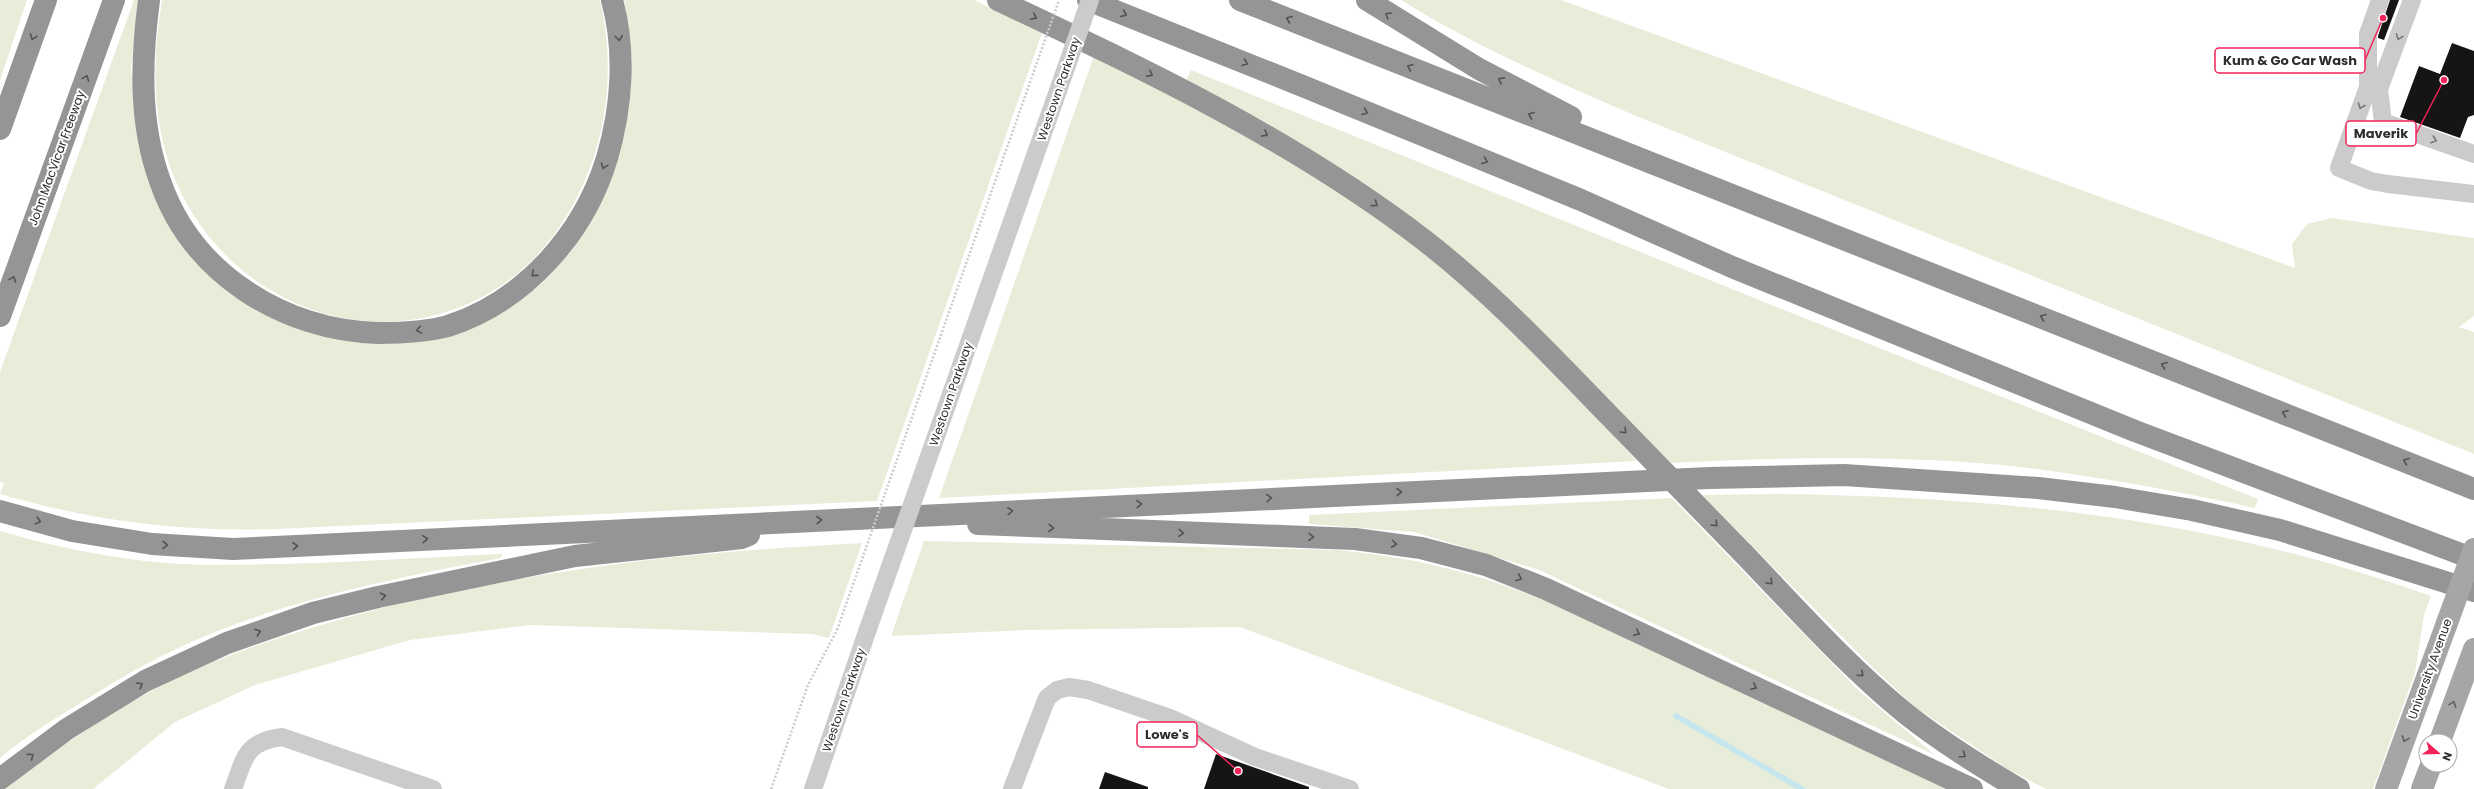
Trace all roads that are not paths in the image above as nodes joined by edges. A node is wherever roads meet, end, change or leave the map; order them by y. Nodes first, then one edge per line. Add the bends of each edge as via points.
1 (46, 0) edge
2 (114, 0) edge
3 (149, 0) edge
4 (612, 0) edge
5 (998, 0) edge
6 (1089, 0) edge
7 (1240, 0) edge
8 (1366, 0) edge
9 (2380, 0) edge
10 (2412, 0) edge
11 (0, 129) edge
12 (2474, 154) edge
13 (1698, 180) junction
14 (2474, 194) edge
15 (0, 316) edge
16 (2442, 475) junction
17 (2474, 478) edge
18 (2474, 488) edge
19 (0, 511) edge
20 (859, 518) junction
21 (780, 522) junction
22 (2474, 549) edge
23 (2474, 559) edge
24 (2474, 591) edge
25 (2474, 649) edge
26 (2443, 733) edge
27 (2428, 773) edge
28 (0, 779) edge
29 (233, 789) edge
30 (433, 789) edge
31 (813, 789) edge
32 (1012, 789) edge
33 (1350, 789) edge
34 (1972, 789) edge
35 (2019, 789) edge
36 (2386, 789) edge
37 (2422, 789) edge

1 -> 11 highway
15 -> 2 highway, John MacVicar Freeway
4 -> 3 highway via 620,44 618,108 603,170 584,214 570,235 536,274 494,304 448,326 401,334 349,332 299,320 252,297 214,266 183,227 160,183 147,135 143,92
5 -> 35 highway, bridge via 1187,92 1309,160 1425,241 1489,296 1597,403 1843,658 1906,714 1974,762
6 -> 23 highway via 1363,110 1581,200 1732,267 2135,431
6 - 31 street, Westown Parkway, bridge
13 -> 7 highway
13 -> 8 highway via 1575,120 1480,69
9 -> 14 street via 2368,34 2368,87 2339,168 2372,181
10 -> 12 street via 2379,89 2383,122
16 -> 13 highway
16 - 17 highway
16 - 18 highway
19 -> 21 highway via 72,531 152,544 233,549
21 -> 20 highway
20 -> 24 highway via 1710,478 1844,475 2038,488 2192,510 2280,530
20 -> 34 highway via 1067,529 1355,539 1421,548 1486,564 1546,589
28 -> 21 highway via 67,729 145,681 227,643 313,613 575,556 742,538
22 -> 36 main road, University Avenue, bridge
26 -> 25 main road
27 - 37 main road
29 - 30 street via 245,757 252,747 264,740 282,737
32 - 33 street via 1047,698 1057,690 1069,687 1088,690 1170,718 1255,757

